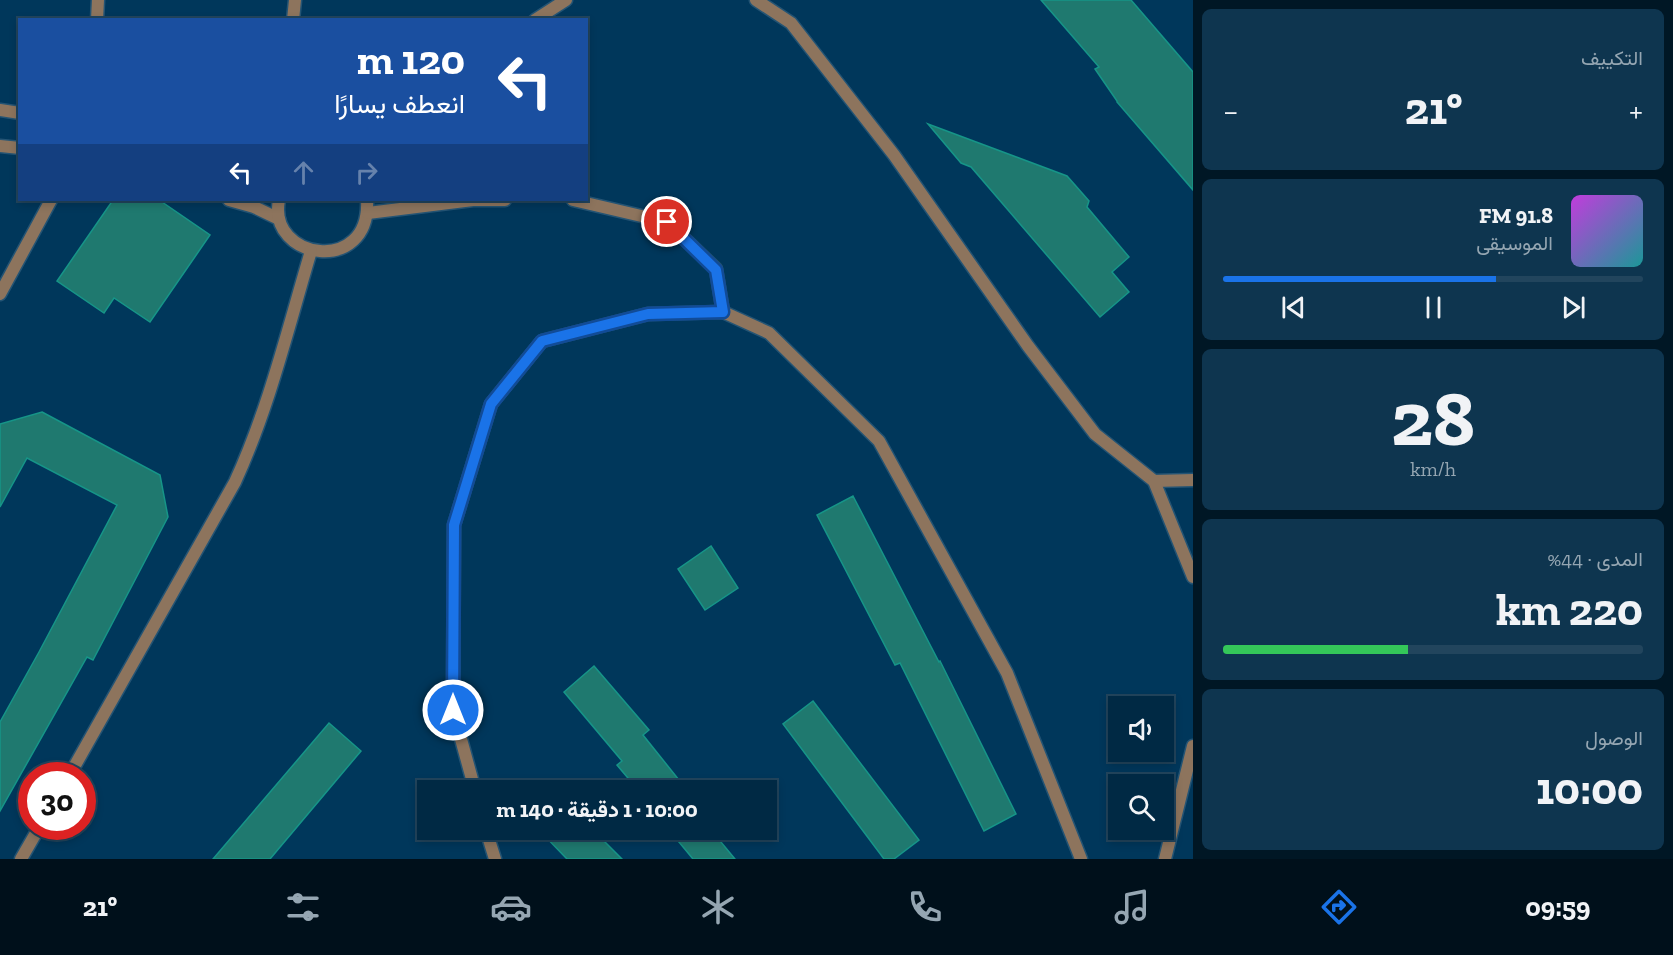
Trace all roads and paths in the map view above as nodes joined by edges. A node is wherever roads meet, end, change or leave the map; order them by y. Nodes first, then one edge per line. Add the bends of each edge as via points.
1 (98, 0) edge
2 (295, 0) edge
3 (566, 0) edge
4 (756, 0) edge
5 (97, 18) edge
6 (293, 18) edge
7 (538, 18) edge
8 (0, 110) edge
9 (18, 113) edge
10 (0, 146) edge
11 (18, 148) edge
12 (50, 201) edge
13 (232, 201) edge
14 (279, 201) edge
15 (367, 201) edge
16 (465, 201) edge
17 (577, 201) edge
18 (368, 213) junction
19 (279, 219) junction
20 (311, 250) junction
21 (0, 294) edge
22 (723, 312) junction
23 (1193, 480) edge
24 (1154, 481) junction
25 (1193, 577) edge
26 (1193, 746) edge
27 (77, 762) edge
28 (472, 780) edge
29 (32, 840) edge
30 (489, 840) edge
31 (21, 859) edge
32 (495, 859) edge
33 (1081, 859) edge
34 (1165, 859) edge

1 - 5 street
2 - 6 street
3 - 7 street
4 - 24 street via 791,23 894,155 1095,434
8 - 9 street
10 - 11 street
12 - 21 street
13 - 19 street
14 - 19 street
15 - 18 street
16 - 18 street
17 - 22 street via 667,222 716,270
18 - 20 street via 355,239 342,248 327,252
19 - 20 street via 297,244
20 - 27 street via 264,412 236,482
22 - 28 street via 648,314 542,341 491,404 454,525 453,710
22 - 33 street via 769,333 879,441 1007,673
23 - 24 street
24 - 25 street
26 - 34 street
29 - 31 street
30 - 32 street

